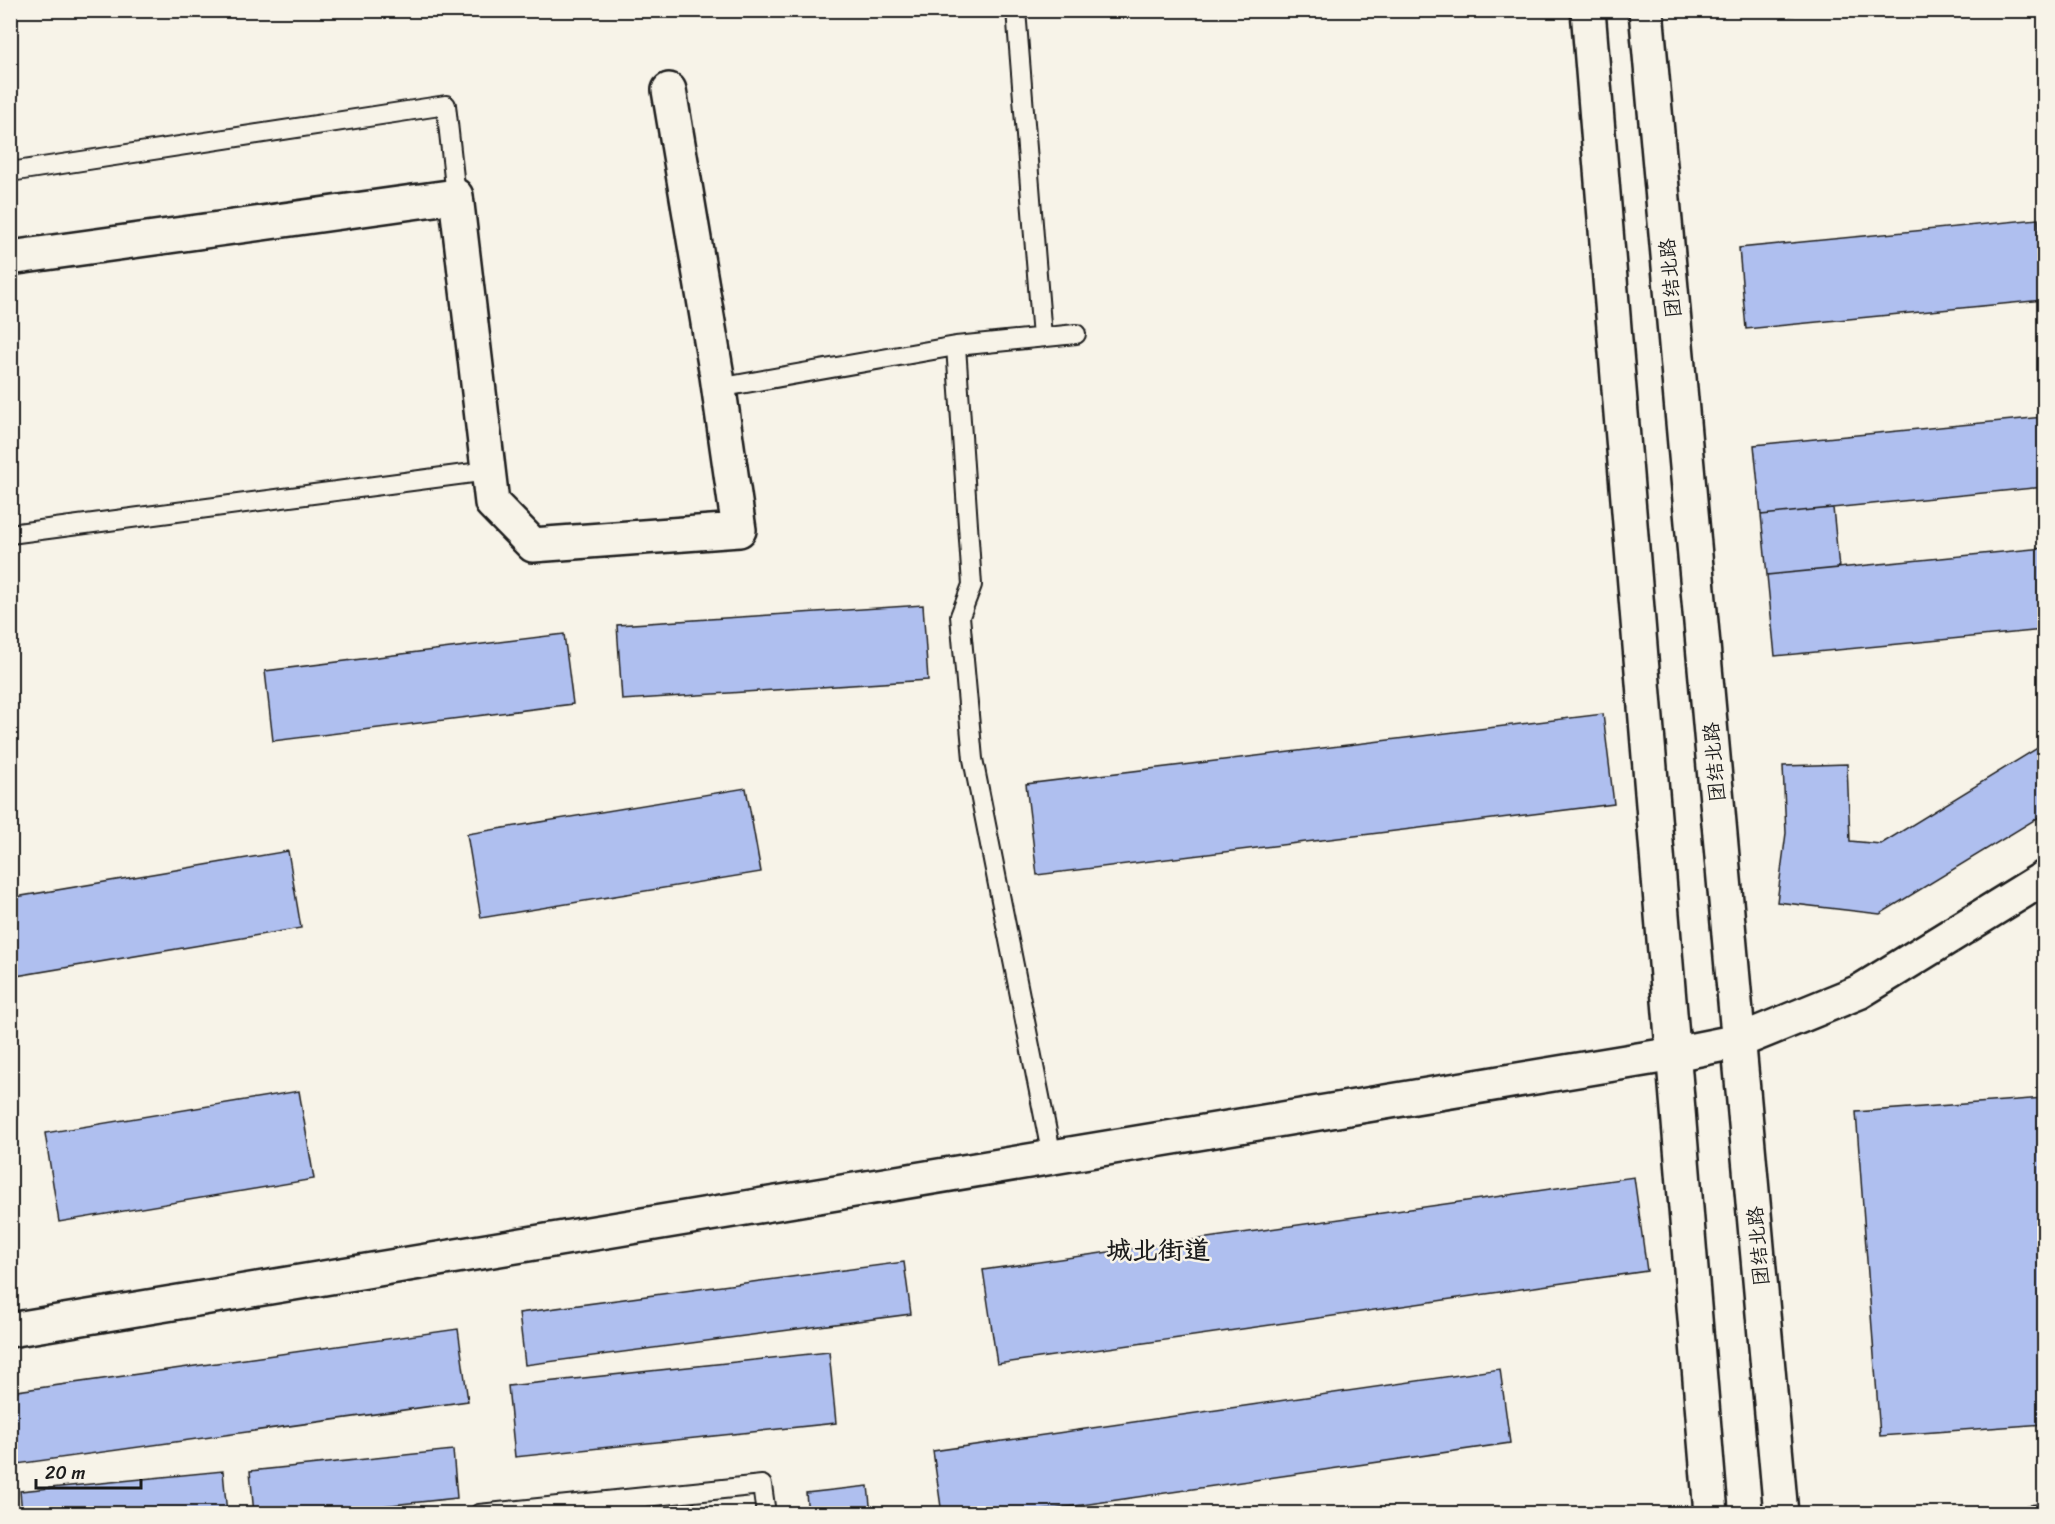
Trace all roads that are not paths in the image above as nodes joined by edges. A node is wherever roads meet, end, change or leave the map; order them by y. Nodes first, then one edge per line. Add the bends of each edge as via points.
1 (1016, 10) edge
2 (1588, 10) edge
3 (1646, 10) edge
4 (669, 90) dead end
5 (10, 172) edge
6 (456, 196) junction
7 (10, 258) edge
8 (1076, 334) dead end
9 (1042, 338) junction
10 (956, 346) junction
11 (718, 388) junction
12 (488, 471) junction
13 (10, 534) edge
14 (2044, 878) edge
15 (1739, 1041) junction
16 (1674, 1053) junction
17 (1052, 1157) junction
18 (10, 1330) edge
19 (479, 1514) edge
20 (766, 1514) edge
21 (1711, 1514) edge
22 (1781, 1514) edge

1 - 9 lane
2 - 16 street
3 - 15 street, 团结北路
4 - 11 street
5 - 6 lane via 446,105
6 - 7 street
6 - 12 street
8 - 9 lane
9 - 10 lane
10 - 11 lane
10 - 17 lane via 972,585 960,616 974,759
11 - 12 street via 739,530 533,545 492,503
12 - 13 lane
14 - 15 street via 1859,992
15 - 16 street
15 - 22 street, 团结北路
16 - 17 street
16 - 21 street
17 - 18 street
19 - 20 lane via 762,1485

